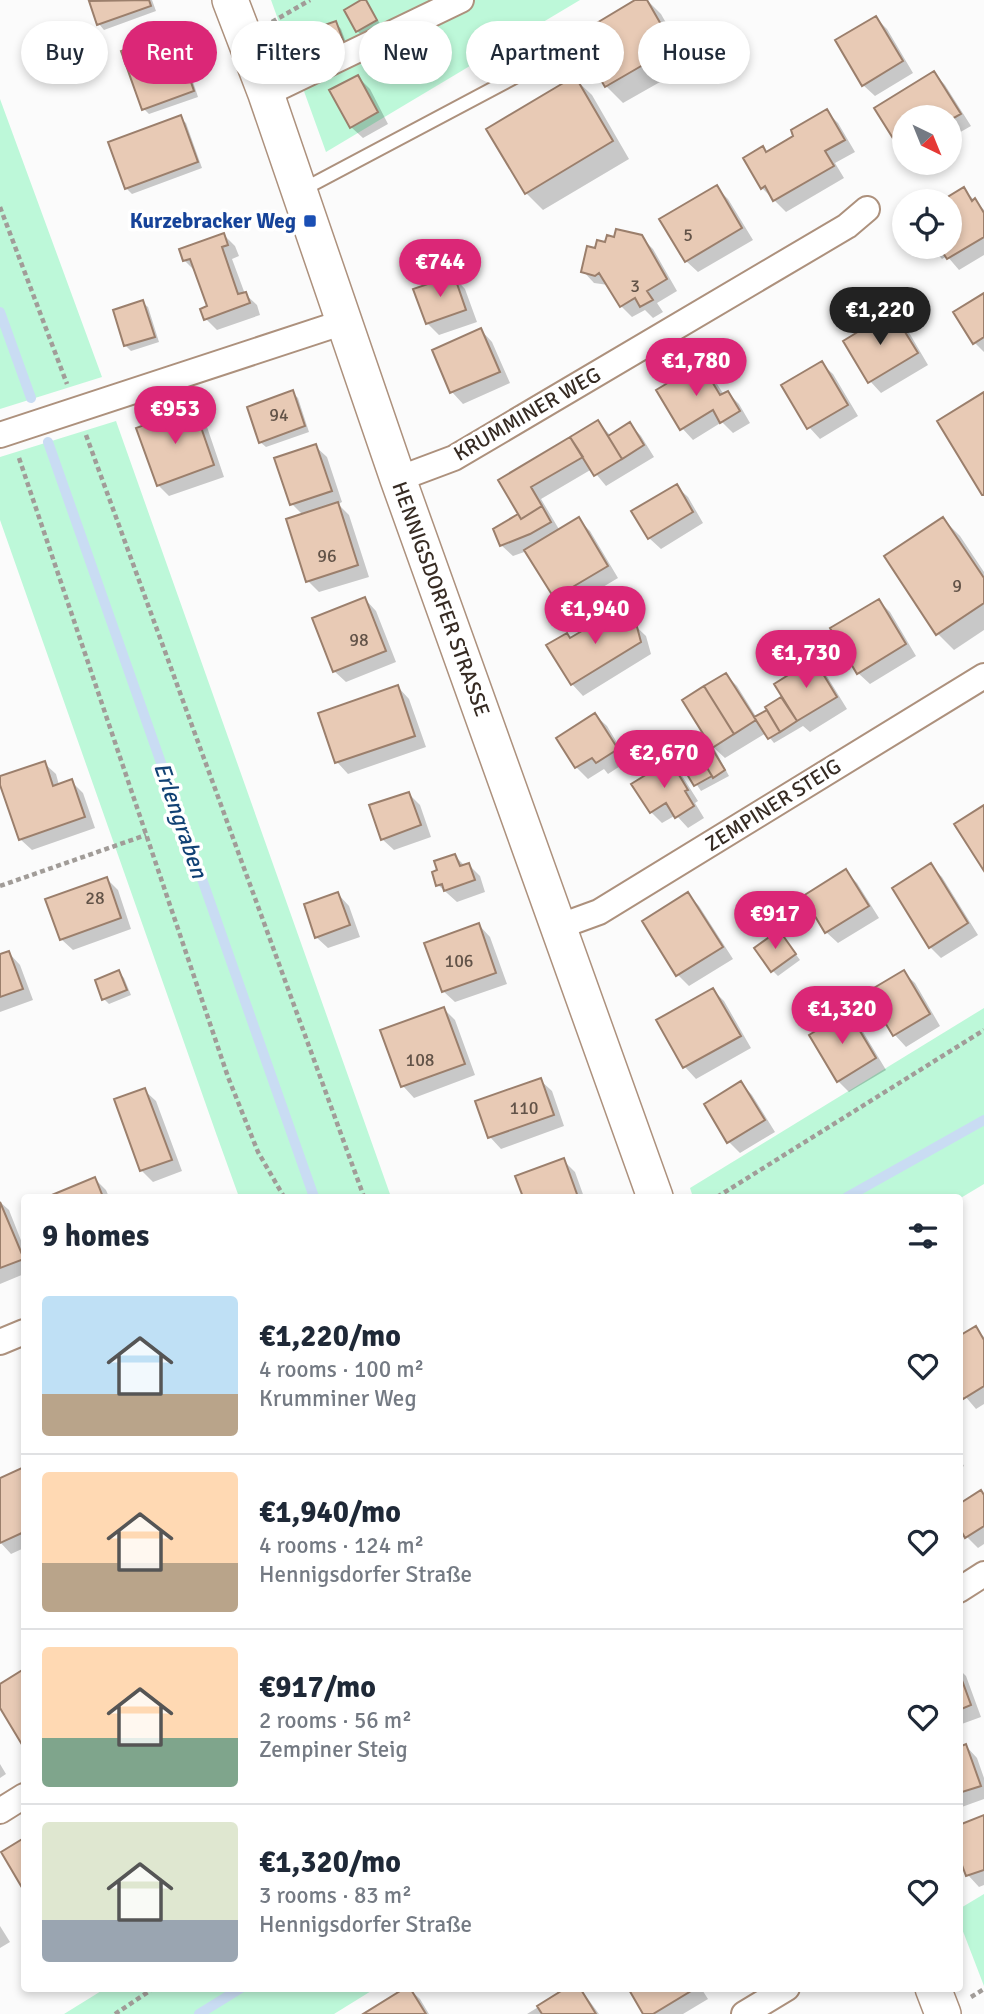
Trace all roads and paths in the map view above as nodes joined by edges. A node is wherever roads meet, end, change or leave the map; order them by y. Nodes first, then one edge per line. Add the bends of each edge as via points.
1 (230, 0) edge
2 (310, 0) edge
3 (461, 0) edge
4 (238, 21) edge
5 (274, 21) edge
6 (262, 84) edge
7 (502, 84) edge
8 (266, 94) junction
9 (299, 191) junction
10 (0, 208) edge
11 (867, 209) dead end
12 (344, 322) junction
13 (76, 410) junction
14 (5, 433) edge
15 (398, 480) junction
16 (984, 676) edge
17 (146, 835) junction
18 (0, 886) edge
19 (558, 927) junction
20 (984, 1030) edge
21 (282, 1194) edge
22 (363, 1194) edge
23 (654, 1194) edge
24 (722, 1194) edge
25 (21, 1333) edge
26 (0, 1342) edge
27 (984, 1574) edge
28 (963, 1587) edge
29 (21, 1798) edge
30 (0, 1811) edge
31 (149, 1992) edge
32 (780, 1992) edge
33 (935, 1992) edge
34 (115, 2014) edge
35 (744, 2014) edge
36 (943, 2014) edge

1 - 4 main road, HENNIGSDORFER STRASSE
2 - 5 path
3 - 8 street
6 - 8 main road, HENNIGSDORFER STRASSE
7 - 9 lane
8 - 9 main road, HENNIGSDORFER STRASSE
9 - 12 main road, HENNIGSDORFER STRASSE
10 - 13 path
11 - 15 street, KRUMMINER WEG via 847,226 464,452
12 - 13 street
12 - 15 main road, HENNIGSDORFER STRASSE
13 - 14 street
13 - 22 path
14 - 17 path
15 - 19 main road, HENNIGSDORFER STRASSE
16 - 19 street, ZEMPINER STEIG via 600,912
17 - 18 path
17 - 21 path via 228,1077 258,1152
19 - 23 main road, HENNIGSDORFER STRASSE
20 - 24 path
25 - 26 street
27 - 28 street
29 - 30 street
31 - 34 path
32 - 35 street
33 - 36 main road

